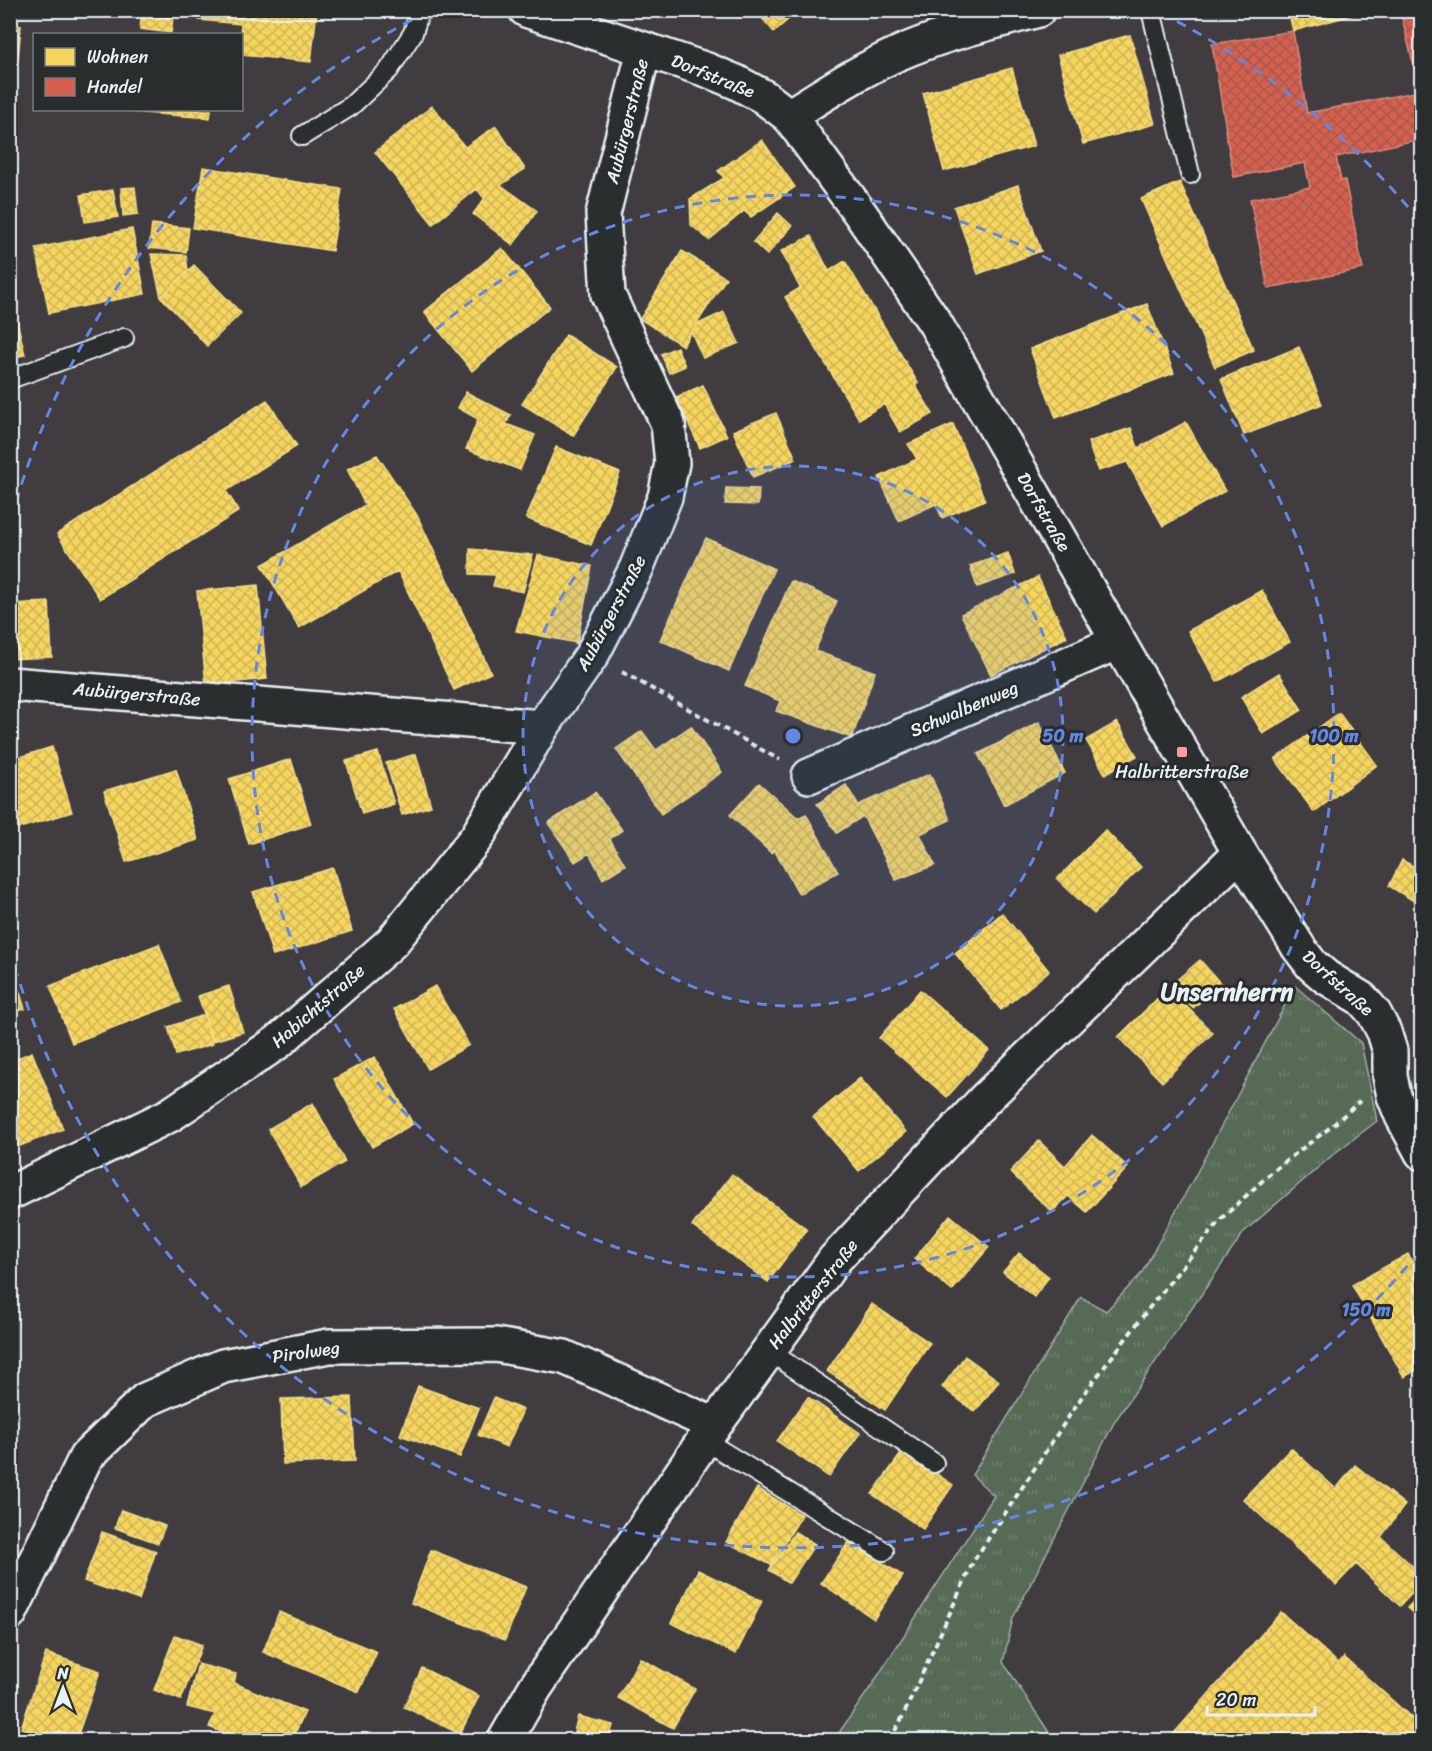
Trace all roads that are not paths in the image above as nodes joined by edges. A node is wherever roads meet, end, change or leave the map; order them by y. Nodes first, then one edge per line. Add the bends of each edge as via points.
1 (420, 10) edge
2 (526, 10) edge
3 (1038, 10) edge
4 (1151, 10) edge
5 (644, 50) junction
6 (789, 116) junction
7 (302, 136) dead end
8 (1190, 174) dead end
9 (124, 338) dead end
10 (10, 379) edge
11 (1118, 642) junction
12 (10, 684) edge
13 (542, 727) junction
14 (809, 776) road end
15 (1240, 853) junction
16 (1422, 1153) edge
17 (10, 1193) edge
18 (769, 1351) junction
19 (709, 1432) junction
20 (934, 1463) dead end
21 (884, 1551) dead end
22 (10, 1613) edge
23 (506, 1740) edge

1 - 7 lane via 413,33 389,70 351,106
2 - 5 street, Dorfstraße
3 - 6 street via 957,32 897,54
4 - 8 lane
5 - 6 street, Dorfstraße via 736,82
5 - 13 street, Aubürgerstraße via 603,214 608,295 668,424 672,463 665,497 636,569 592,655
6 - 11 street, Dorfstraße via 935,323
9 - 10 lane
11 - 14 street, Schwalbenweg
11 - 15 street, Dorfstraße
12 - 13 street, Aubürgerstraße
13 - 17 street, Habichtstraße via 477,837 392,942 278,1042 170,1115
15 - 16 street, Dorfstraße via 1312,965 1362,999 1374,1013 1390,1051 1394,1096
15 - 18 street, Halbritterstraße via 985,1099 835,1259
18 - 19 street, Halbritterstraße
18 - 20 lane
19 - 21 lane
19 - 22 street, Pirolweg via 564,1357 495,1345 329,1346 223,1366 145,1400 86,1457
19 - 23 street, Halbritterstraße via 535,1688

